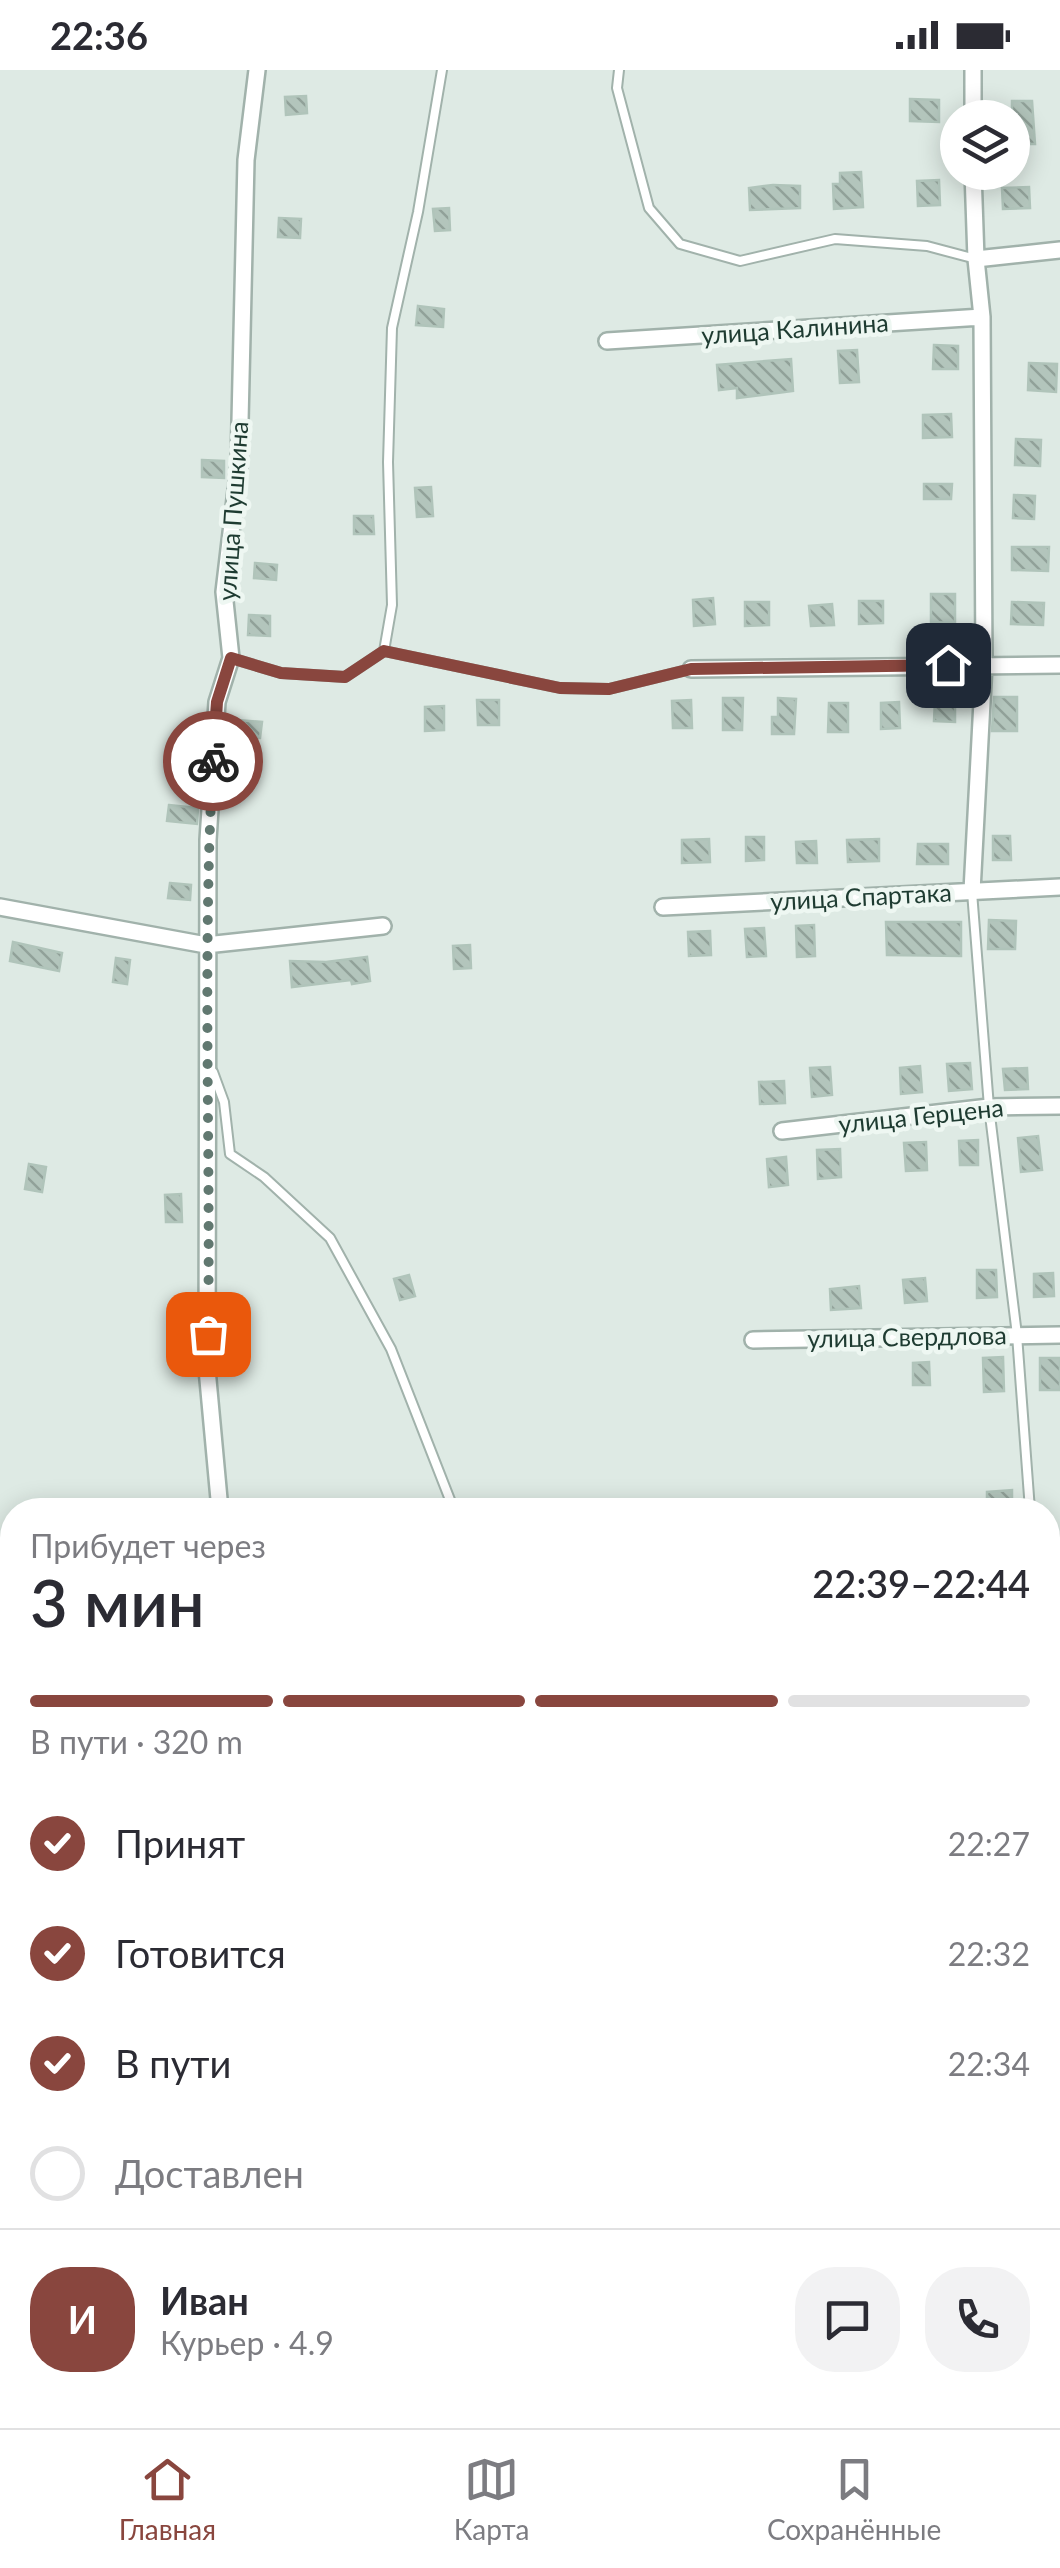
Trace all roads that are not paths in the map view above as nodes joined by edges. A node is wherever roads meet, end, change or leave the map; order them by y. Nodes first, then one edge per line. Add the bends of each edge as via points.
1 (257, 70) edge
2 (442, 70) edge
3 (619, 70) edge
4 (973, 70) edge
5 (973, 100) edge
6 (974, 190) edge
7 (1060, 250) edge
8 (976, 259) junction
9 (982, 317) junction
10 (607, 342) dead end
11 (384, 651) junction
12 (231, 658) junction
13 (984, 664) junction
14 (1060, 665) edge
15 (691, 669) joint
16 (1060, 888) edge
17 (972, 891) junction
18 (0, 907) edge
19 (663, 907) dead end
20 (383, 926) dead end
21 (206, 945) junction
22 (208, 1060) junction
23 (1060, 1106) edge
24 (989, 1107) junction
25 (782, 1130) dead end
26 (1017, 1335) junction
27 (1060, 1335) edge
28 (753, 1340) dead end
29 (218, 1498) edge
30 (449, 1498) edge
31 (1029, 1498) edge

1 - 12 street, улица Пушкина via 246,160 239,465 224,592
2 - 11 lane via 392,328 392,605
3 - 8 lane via 616,88 649,208 680,244 740,262 836,239 927,246
4 - 5 street
6 - 8 street
7 - 8 street
8 - 9 street
9 - 10 street, улица Калинина
9 - 13 street
11 - 12 lane via 345,677 281,673
11 - 15 lane via 560,688 609,689
12 - 21 street, улица Пушкина via 217,702
13 - 14 street
13 - 15 street
13 - 17 street
16 - 17 street, улица Спартака
17 - 19 street, улица Спартака
17 - 24 lane
18 - 21 street
20 - 21 street
21 - 22 street, улица Пушкина
22 - 29 street, улица Пушкина via 208,1369
22 - 30 lane via 224,1102 230,1154 330,1238 391,1349
23 - 24 street, улица Герцена
24 - 25 street, улица Герцена
24 - 26 lane
26 - 27 street, улица Свердлова
26 - 28 street, улица Свердлова
26 - 31 lane

